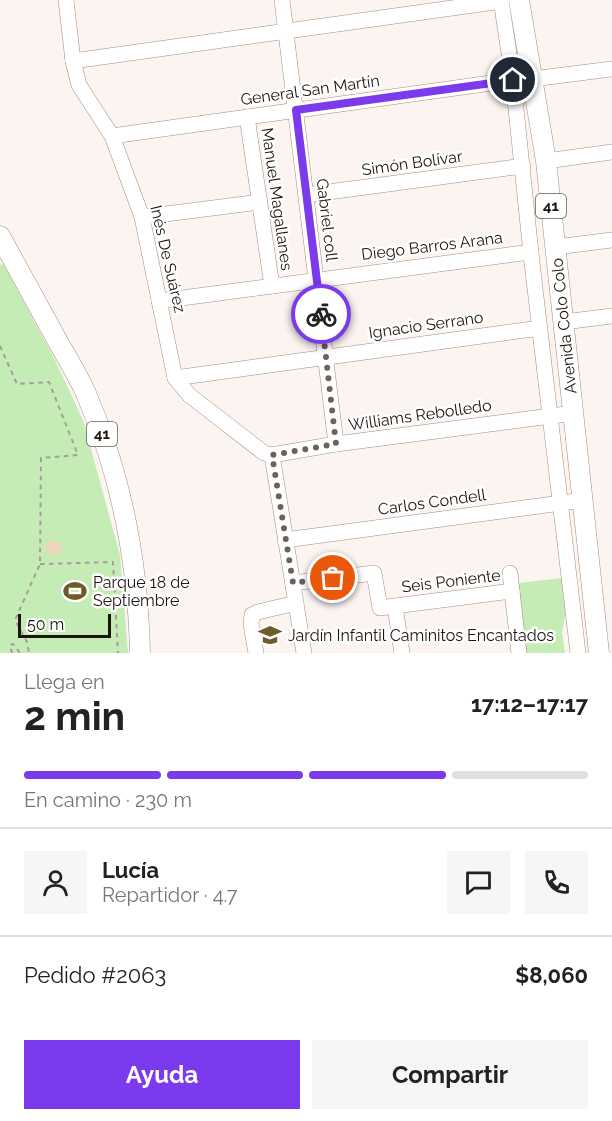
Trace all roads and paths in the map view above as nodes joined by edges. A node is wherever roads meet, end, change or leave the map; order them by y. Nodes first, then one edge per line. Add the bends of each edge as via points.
1 (66, 0) edge
2 (282, 0) edge
3 (512, 0) edge
4 (286, 30) junction
5 (73, 61) junction
6 (612, 69) edge
7 (523, 80) junction
8 (296, 110) junction
9 (247, 117) junction
10 (112, 136) junction
11 (612, 152) edge
12 (546, 161) junction
13 (523, 166) junction
14 (306, 195) junction
15 (260, 202) junction
16 (142, 217) junction
17 (1, 240) edge
18 (612, 240) edge
19 (556, 248) junction
20 (531, 252) junction
21 (316, 279) junction
22 (272, 286) junction
23 (159, 301) junction
24 (612, 316) edge
25 (564, 322) junction
26 (540, 328) junction
27 (0, 346) edge
28 (327, 356) junction
29 (175, 378) junction
30 (574, 413) junction
31 (550, 416) junction
32 (336, 444) junction
33 (272, 455) junction
34 (584, 500) junction
35 (560, 502) junction
36 (285, 540) junction
37 (40, 564) junction
38 (510, 573) dead end
39 (293, 583) junction
40 (512, 591) junction
41 (296, 603) junction
42 (395, 606) junction
43 (12, 653) edge
44 (20, 653) edge
45 (29, 653) edge
46 (118, 653) edge
47 (140, 653) edge
48 (256, 653) edge
49 (304, 653) edge
50 (402, 653) edge
51 (519, 653) edge
52 (578, 653) edge
53 (599, 653) edge

1 - 5 street, Inés De Suárez
2 - 4 street, Gabriel coll
3 - 4 street
3 - 7 main road, Avenida Colo Colo / 41
4 - 5 street
4 - 8 street, Gabriel coll
5 - 10 street, Inés De Suárez via 79,86
6 - 7 street, General San Martín
7 - 8 street, General San Martín
7 - 12 main road, Avenida Colo Colo / 41
7 - 13 street, Avenida Colo Colo
8 - 9 street, General San Martín
8 - 14 street, Gabriel coll
9 - 10 street, General San Martín
9 - 15 street, Manuel Magallanes
10 - 16 street, Inés De Suárez
11 - 12 street
12 - 19 main road, Avenida Colo Colo / 41
13 - 14 street, Simón Bolívar
13 - 20 street, Avenida Colo Colo
14 - 21 street, Gabriel coll
15 - 16 street
15 - 22 street, Manuel Magallanes
16 - 23 street, Inés De Suárez
17 - 47 main road, 41 via 86,394 106,447 132,556
18 - 19 street
19 - 25 main road, Avenida Colo Colo / 41
20 - 21 street, Diego Barros Arana
20 - 26 street, Avenida Colo Colo
21 - 22 street, Diego Barros Arana
21 - 28 street, Gabriel coll
22 - 23 street, Diego Barros Arana
23 - 29 street, Inés De Suárez
24 - 25 street
25 - 30 main road, Avenida Colo Colo / 41
26 - 28 street, Ignacio Serrano
26 - 31 street, Avenida Colo Colo
27 - 37 path via 17,384 49,382 78,455 41,458
28 - 29 street, Ignacio Serrano
28 - 32 street, Gabriel coll
29 - 33 street via 189,395 264,453
30 - 31 street, Williams Rebolledo
30 - 34 main road, Avenida Colo Colo / 41
31 - 32 street, Williams Rebolledo
31 - 35 street, Avenida Colo Colo
32 - 33 street, Williams Rebolledo
33 - 36 street
34 - 35 street, Carlos Condell
34 - 53 main road, Avenida Colo Colo / 41
35 - 36 street, Carlos Condell
35 - 52 street, Avenida Colo Colo
36 - 39 street
37 - 45 path via 15,620
37 - 46 path via 112,562
38 - 40 street
39 - 41 street
39 - 42 street via 374,573 380,608
40 - 42 street, Seis Poniente
40 - 51 street
41 - 48 street via 252,615
41 - 49 street
42 - 50 street
43 - 44 path via 13,644

